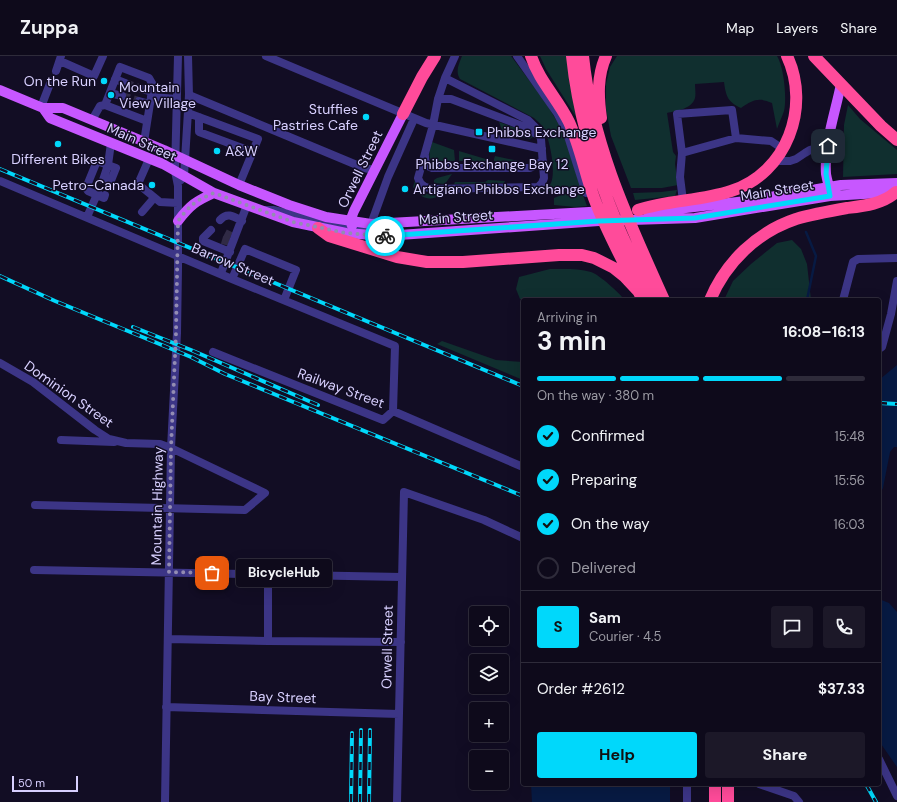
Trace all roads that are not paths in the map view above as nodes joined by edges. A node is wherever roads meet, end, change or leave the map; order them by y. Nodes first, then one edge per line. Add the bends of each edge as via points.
1 (103, 56) edge
2 (178, 56) edge
3 (188, 56) edge
4 (266, 56) edge
5 (435, 56) edge
6 (455, 56) edge
7 (517, 56) edge
8 (531, 56) edge
9 (572, 56) edge
10 (583, 56) edge
11 (606, 56) edge
12 (787, 56) edge
13 (814, 56) edge
14 (60, 58) edge
15 (56, 70) dead end
16 (445, 78) junction
17 (115, 79) junction
18 (51, 81) dead end
19 (125, 83) tunnel mouth
20 (841, 84) junction
21 (142, 89) tunnel mouth
22 (0, 90) edge
23 (110, 93) junction
24 (189, 95) junction
25 (122, 96) tunnel mouth
26 (151, 98) junction
27 (177, 99) junction
28 (438, 99) junction
29 (139, 101) tunnel mouth
30 (105, 105) junction
31 (42, 107) junction
32 (188, 113) junction
33 (408, 116) junction
34 (199, 117) junction
35 (92, 120) junction
36 (147, 121) junction
37 (433, 125) junction
38 (736, 138) junction
39 (541, 139) junction
40 (897, 140) edge
41 (144, 142) junction
42 (111, 143) junction
43 (828, 146) junction
44 (542, 149) junction
45 (783, 149) junction
46 (253, 152) junction
47 (682, 153) junction
48 (425, 154) junction
49 (180, 157) junction
50 (149, 158) junction
51 (543, 161) junction
52 (774, 162) junction
53 (108, 165) junction
54 (374, 170) junction
55 (175, 171) junction
56 (184, 176) junction
57 (594, 177) junction
58 (0, 181) edge
59 (107, 181) dead end
60 (239, 185) junction
61 (178, 186) junction
62 (897, 189) edge
63 (830, 192) junction
64 (214, 193) junction
65 (154, 198) junction
66 (683, 201) junction
67 (178, 203) junction
68 (248, 205) junction
69 (261, 210) junction
70 (638, 210) junction
71 (142, 212) dead end
72 (87, 217) junction
73 (220, 220) dead end
74 (178, 221) junction
75 (242, 221) junction
76 (371, 224) junction
77 (318, 228) junction
78 (355, 228) junction
79 (211, 230) dead end
80 (232, 240) junction
81 (245, 249) junction
82 (230, 252) junction
83 (627, 254) junction
84 (178, 256) junction
85 (897, 258) edge
86 (221, 273) junction
87 (626, 278) junction
88 (232, 279) junction
89 (897, 281) edge
90 (641, 296) edge
91 (652, 298) edge
92 (662, 298) edge
93 (711, 298) edge
94 (844, 298) edge
95 (284, 300) junction
96 (881, 348) edge
97 (213, 352) dead end
98 (0, 363) edge
99 (393, 411) junction
100 (61, 440) dead end
101 (126, 443) junction
102 (171, 448) junction
103 (521, 466) edge
104 (35, 505) dead end
105 (170, 508) junction
106 (521, 537) edge
107 (34, 570) dead end
108 (169, 572) junction
109 (268, 575) junction
110 (402, 577) junction
111 (168, 639) junction
112 (268, 641) junction
113 (401, 642) junction
114 (166, 707) junction
115 (399, 714) junction
116 (881, 763) edge
117 (687, 786) edge
118 (715, 786) edge
119 (728, 786) edge
120 (765, 786) edge
121 (897, 796) edge
122 (165, 802) edge
123 (397, 802) edge
124 (687, 802) edge
125 (715, 802) edge
126 (728, 802) edge
127 (799, 802) edge

1 - 14 street via 94,76
2 - 27 street, Mountain Highway
3 - 24 street, Mountain Highway
4 - 33 street
5 - 33 highway via 422,77
6 - 16 street
7 - 57 street via 557,113
8 - 57 highway via 537,72 568,121
9 - 57 highway
10 - 57 highway via 594,120
11 - 57 highway via 600,71 600,117
12 - 45 highway via 793,73 796,101 793,127
13 - 20 highway
14 - 15 street
16 - 28 street
16 - 39 street via 528,120 538,130
17 - 19 street
17 - 23 street
17 - 26 street via 120,67 149,78 153,85
18 - 31 street
20 - 40 highway
20 - 43 main road
21 - 26 street
22 - 31 main road, Main Street
23 - 25 street
23 - 30 street
24 - 32 street, Mountain Highway
24 - 54 street
26 - 27 street
26 - 29 street
26 - 36 street
27 - 49 street, Mountain Highway
28 - 37 street
28 - 39 street via 451,99 525,127
30 - 35 street via 100,106
30 - 36 street
31 - 35 main road, Main Street via 62,108
31 - 42 main road, Main Street via 50,118
32 - 34 street
32 - 49 street, Mountain Highway
33 - 37 street
33 - 54 main road, Orwell Street
33 - 76 street, Orwell Street
34 - 46 street via 199,132
34 - 46 street via 258,139
35 - 41 main road, Main Street
36 - 41 street
37 - 44 street
37 - 48 street
38 - 45 street via 771,141
38 - 47 street
38 - 47 street via 732,110 678,114
39 - 44 street
41 - 49 main road, Main Street
42 - 50 main road, Main Street
42 - 53 street
43 - 52 street via 810,150 790,161
43 - 63 main road via 826,174
44 - 51 street
45 - 52 highway
46 - 60 street
47 - 66 street via 680,177
48 - 51 street via 425,162 432,168 530,168
48 - 51 street via 418,178 425,188 435,189 538,187 544,178
49 - 55 street, Mountain Highway
49 - 56 street, Mountain Highway
49 - 60 main road, Main Street
50 - 55 main road, Main Street
50 - 65 street via 138,184
52 - 66 highway via 741,187 725,193
53 - 59 street via 116,168
53 - 72 street via 97,161 86,188 100,194
54 - 78 main road, Orwell Street
55 - 56 main road, Main Street
55 - 61 street, Mountain Highway
56 - 61 street
56 - 64 main road, Main Street
57 - 83 highway via 601,217
57 - 83 highway via 629,222
58 - 72 street, Barrow Street
60 - 78 main road, Main Street
61 - 67 street, Mountain Highway
62 - 63 main road, Main Street
62 - 93 highway via 890,197 874,204 813,214 770,231 737,257 721,278
63 - 70 main road, Main Street via 710,206
63 - 78 main road, Main Street via 695,218 599,221 385,236
64 - 68 main road, Main Street
64 - 74 main road via 197,200
65 - 67 street via 160,202
65 - 71 street
66 - 70 highway
67 - 74 street, Mountain Highway
68 - 69 main road, Main Street
68 - 75 street
69 - 77 main road, Main Street
69 - 78 street via 273,210 326,224
70 - 76 main road, Main Street
72 - 84 street, Barrow Street
73 - 75 street via 228,214
74 - 84 street, Mountain Highway
75 - 80 street
76 - 78 main road, Main Street
77 - 78 main road, Main Street
77 - 87 highway via 329,236 413,260 457,262 559,255 582,256 604,262
79 - 82 street via 203,241
80 - 81 street
80 - 82 street
81 - 88 street
81 - 95 street via 296,270
82 - 86 street
83 - 87 street
83 - 90 highway
83 - 91 highway
83 - 92 highway
84 - 86 street, Barrow Street
84 - 102 street, Mountain Highway
85 - 94 street via 858,258 853,262
86 - 88 street, Barrow Street
87 - 90 highway
88 - 95 street, Barrow Street
89 - 96 street
95 - 99 street, Barrow Street via 395,346
97 - 99 street, Railway Street via 383,420
98 - 101 street, Dominion Street via 33,382 109,439
99 - 103 street, Railway Street
100 - 101 street
101 - 102 street, Dominion Street via 160,444
102 - 105 street, Mountain Highway
102 - 105 street, Dominion Street via 265,493 246,510
104 - 105 street
105 - 108 street, Mountain Highway
106 - 110 street, Orwell Street via 484,520 404,492
107 - 108 street
108 - 109 street
108 - 111 street, Mountain Highway
109 - 110 street
109 - 112 street
110 - 113 street, Orwell Street
111 - 112 street
111 - 114 street, Mountain Highway
112 - 113 street
113 - 115 street, Orwell Street
114 - 115 street, Bay Street
114 - 122 street, Mountain Highway
115 - 123 street, Orwell Street
116 - 121 street
117 - 124 street
118 - 125 highway
119 - 126 highway
120 - 127 street via 794,796

